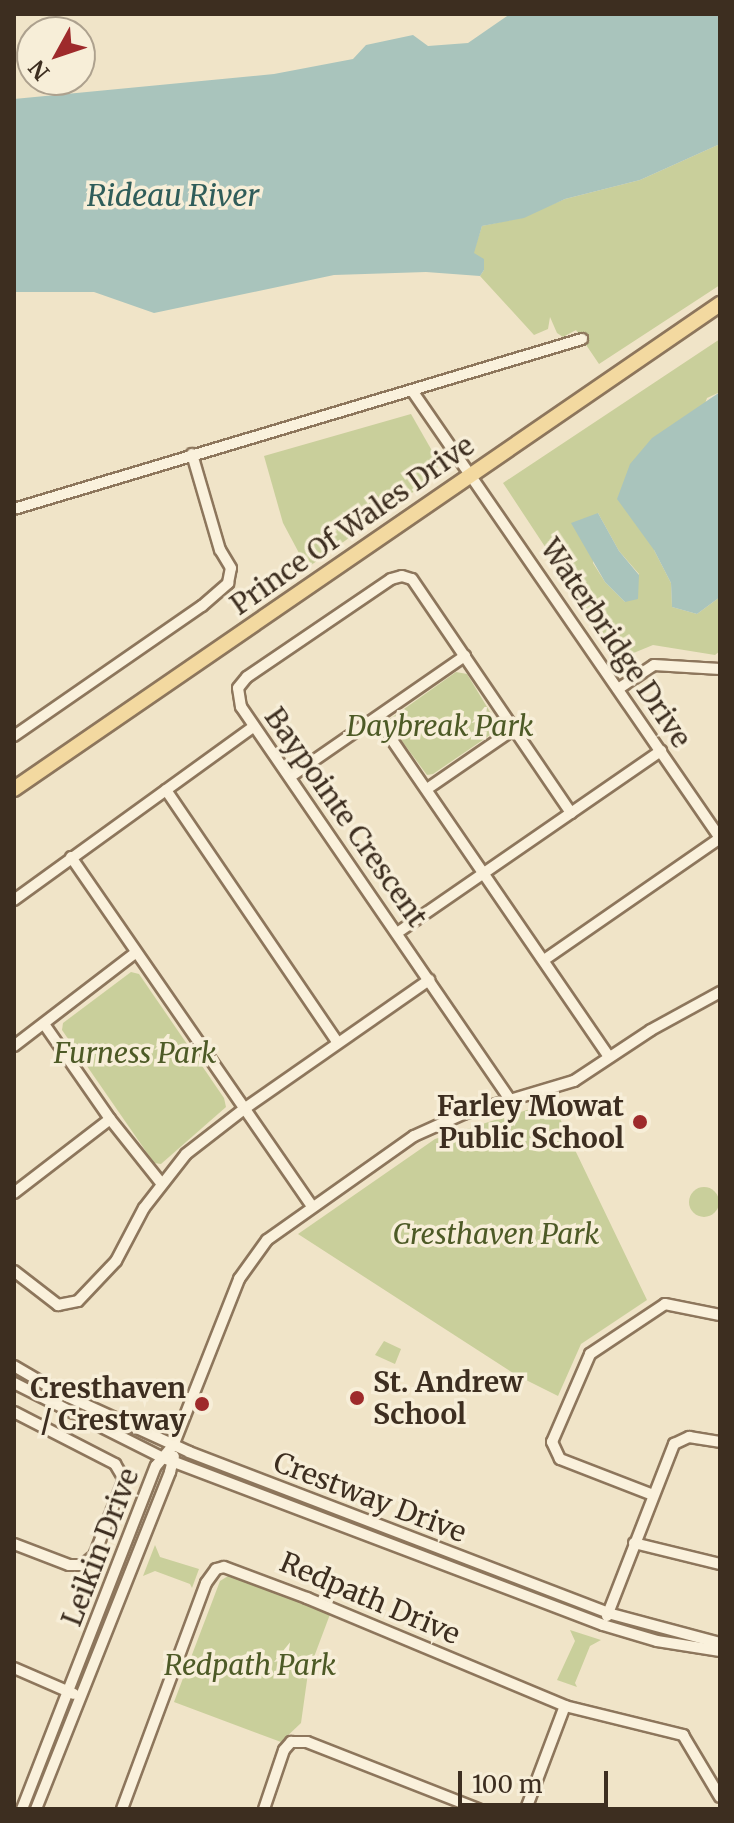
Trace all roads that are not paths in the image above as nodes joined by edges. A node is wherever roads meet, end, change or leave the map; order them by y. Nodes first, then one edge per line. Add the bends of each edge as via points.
1 (720, 304) edge
2 (582, 339) dead end
3 (413, 392) junction
4 (192, 454) junction
5 (471, 474) junction
6 (14, 509) edge
7 (465, 656) junction
8 (720, 669) edge
9 (618, 689) junction
10 (377, 718) junction
11 (254, 726) junction
12 (514, 729) junction
13 (14, 736) edge
14 (661, 751) junction
15 (290, 777) junction
16 (14, 789) edge
17 (427, 789) junction
18 (166, 790) junction
19 (571, 813) junction
20 (720, 838) edge
21 (71, 857) junction
22 (484, 875) junction
23 (14, 900) edge
24 (397, 933) junction
25 (135, 953) junction
26 (544, 960) junction
27 (429, 980) junction
28 (720, 992) edge
29 (44, 1024) junction
30 (337, 1042) junction
31 (14, 1046) edge
32 (609, 1057) junction
33 (511, 1101) junction
34 (244, 1109) junction
35 (110, 1119) junction
36 (161, 1183) junction
37 (14, 1193) edge
38 (311, 1205) junction
39 (14, 1271) edge
40 (720, 1315) edge
41 (14, 1366) edge
42 (14, 1383) edge
43 (14, 1412) edge
44 (720, 1442) edge
45 (173, 1446) junction
46 (161, 1457) junction
47 (174, 1462) junction
48 (653, 1495) junction
49 (634, 1543) junction
50 (14, 1544) edge
51 (720, 1564) edge
52 (608, 1613) junction
53 (603, 1625) junction
54 (720, 1643) edge
55 (720, 1651) edge
56 (14, 1668) edge
57 (74, 1694) junction
58 (565, 1706) junction
59 (720, 1797) edge
60 (22, 1809) edge
61 (36, 1809) edge
62 (122, 1809) edge
63 (264, 1809) edge
64 (478, 1809) edge
65 (526, 1809) edge

1 - 5 main road, Prince Of Wales Drive
2 - 3 street
3 - 4 street
3 - 5 street, Waterbridge Drive
4 - 6 street
4 - 13 street via 220,550 231,568 228,583
5 - 9 street, Waterbridge Drive
5 - 16 main road, Prince Of Wales Drive
7 - 10 street
7 - 11 street, Baypointe Crescent via 412,579 402,576 247,677 237,696
7 - 12 street, Baypointe Crescent
8 - 9 street via 654,665
9 - 14 street, Waterbridge Drive
10 - 15 street
10 - 17 street
11 - 15 street, Baypointe Crescent
11 - 18 street
12 - 17 street
12 - 19 street, Baypointe Crescent
14 - 19 street
14 - 20 street, Waterbridge Drive
15 - 24 street, Baypointe Crescent
17 - 22 street
18 - 21 street
18 - 30 street
19 - 22 street
20 - 26 street
21 - 23 street
21 - 25 street
22 - 24 street
22 - 26 street
24 - 27 street, Baypointe Crescent
25 - 29 street
25 - 34 street
26 - 32 street
27 - 30 street
27 - 33 street, Baypointe Crescent
28 - 32 street
29 - 31 street
29 - 35 street
30 - 34 street
32 - 33 street via 562,1087
33 - 38 street via 463,1114 414,1136
34 - 36 street via 186,1154
34 - 38 street
35 - 36 street
35 - 37 street
36 - 39 street via 116,1261 78,1301 58,1305
38 - 45 street via 267,1240 239,1279
40 - 48 street via 665,1304 590,1354 552,1442 560,1459
41 - 45 street, Crestway Drive
42 - 46 street, Crestway Drive
43 - 50 street via 115,1464 124,1479 94,1556 83,1565 69,1565
44 - 48 street via 681,1438
45 - 46 street, Leikin Drive
45 - 47 street, Leikin Drive
45 - 52 street, Crestway Drive
46 - 47 street, Crestway Drive
46 - 57 street, Leikin Drive
47 - 53 street, Crestway Drive
47 - 57 street, Leikin Drive
48 - 49 street
49 - 51 street
49 - 52 street
52 - 53 street
52 - 54 street, Crestway Drive
53 - 55 street, Crestway Drive
56 - 57 street
57 - 60 street, Leikin Drive
57 - 61 street, Leikin Drive
58 - 59 street, Redpath Drive via 683,1735
58 - 62 street, Redpath Drive via 224,1567 206,1583
58 - 65 street
63 - 64 street via 284,1750 291,1742 307,1742

